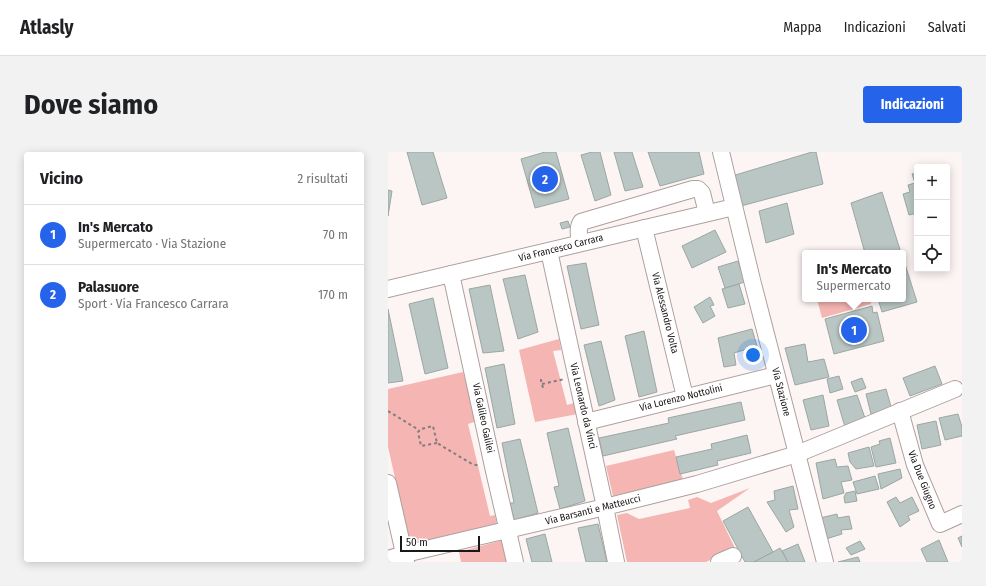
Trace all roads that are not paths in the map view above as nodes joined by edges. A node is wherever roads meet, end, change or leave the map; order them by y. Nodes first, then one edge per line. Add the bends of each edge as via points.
1 (721, 152) edge
2 (734, 206) junction
3 (707, 213) junction
4 (644, 228) junction
5 (580, 243) junction
6 (549, 251) junction
7 (451, 274) junction
8 (388, 289) edge
9 (776, 375) junction
10 (955, 389) dead end
11 (685, 397) junction
12 (900, 411) junction
13 (586, 422) junction
14 (796, 454) junction
15 (388, 483) edge
16 (605, 507) junction
17 (962, 514) edge
18 (508, 530) junction
19 (406, 558) edge
20 (388, 559) edge
21 (515, 562) edge
22 (616, 562) edge
23 (825, 562) edge

1 - 2 street, Via Stazione
2 - 3 street, Via Francesco Carrara
2 - 9 street, Via Stazione
3 - 4 street, Via Francesco Carrara
3 - 5 street via 702,192 692,189 581,222
4 - 5 street, Via Francesco Carrara
4 - 11 street, Via Alessandro Volta
5 - 6 street, Via Francesco Carrara
6 - 7 street, Via Francesco Carrara
6 - 13 street, Via Leonardo da Vinci
7 - 8 street, Via Francesco Carrara
7 - 18 street, Via Galileo Galilei
9 - 11 street, Via Lorenzo Nottolini
9 - 14 street, Via Stazione
10 - 12 street
11 - 13 street, Via Lorenzo Nottolini
12 - 14 street
12 - 17 street, Via Due Giugno via 915,465 940,524
13 - 16 street, Via Leonardo da Vinci
14 - 16 street, Via Barsanti e Matteucci via 697,484
14 - 23 street, Via Stazione
15 - 19 street
16 - 18 street, Via Barsanti e Matteucci
16 - 22 street, Via Leonardo da Vinci
18 - 19 street, Via Barsanti e Matteucci
18 - 21 street, Via Galileo Galilei
19 - 20 street, Via Barsanti e Matteucci

